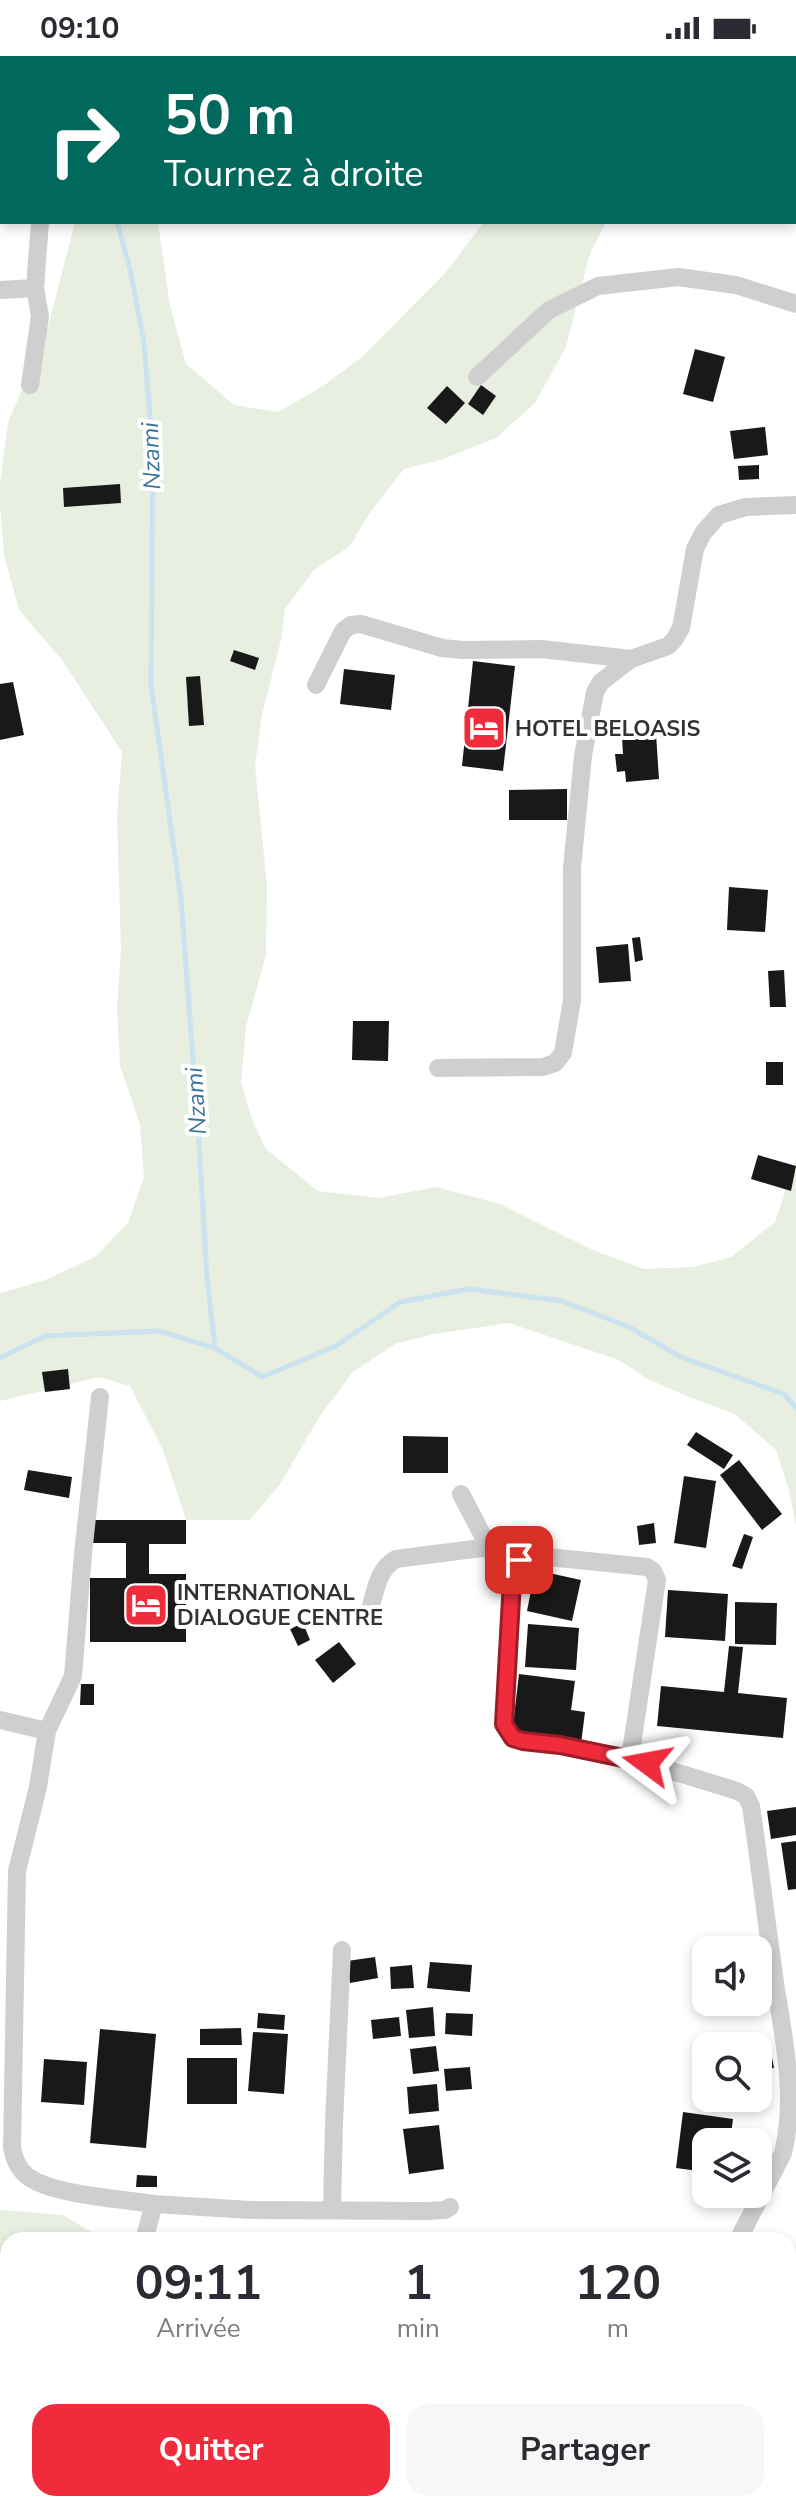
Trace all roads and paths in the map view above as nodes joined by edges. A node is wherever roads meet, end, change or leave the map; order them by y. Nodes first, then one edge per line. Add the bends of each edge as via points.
1 (40, 224) edge
2 (35, 288) junction
3 (0, 290) edge
4 (796, 304) edge
5 (477, 377) dead end
6 (30, 385) dead end
7 (796, 505) edge
8 (631, 659) junction
9 (316, 685) dead end
10 (438, 1068) dead end
11 (100, 1397) dead end
12 (461, 1494) dead end
13 (489, 1547) junction
14 (513, 1563) junction
15 (369, 1613) dead end
16 (0, 1720) edge
17 (47, 1731) junction
18 (630, 1758) junction
19 (342, 1950) dead end
20 (792, 2045) edge
21 (154, 2204) junction
22 (450, 2207) dead end
23 (332, 2209) junction
24 (146, 2232) edge
25 (742, 2232) edge

1 - 2 street
2 - 3 street
2 - 6 street via 40,316
4 - 5 street via 736,285 678,277 598,286 549,310
7 - 8 street via 746,507 719,515 695,549 681,628 674,640
8 - 9 street via 541,649 452,649 361,624 343,631
8 - 10 street via 595,692 583,756 572,868 572,1000 563,1053 543,1067
11 - 17 street via 73,1676
12 - 13 street
13 - 14 street via 498,1562
13 - 15 street via 396,1559 382,1571
14 - 18 street via 504,1724 508,1733 523,1741
14 - 18 street via 538,1556 653,1571 657,1580
16 - 17 street
17 - 21 street via 17,1871 12,2148 16,2164 28,2177 55,2188
18 - 20 street via 746,1796 777,1992
19 - 23 street
20 - 25 street via 786,2143
21 - 23 street
21 - 24 street
22 - 23 street

